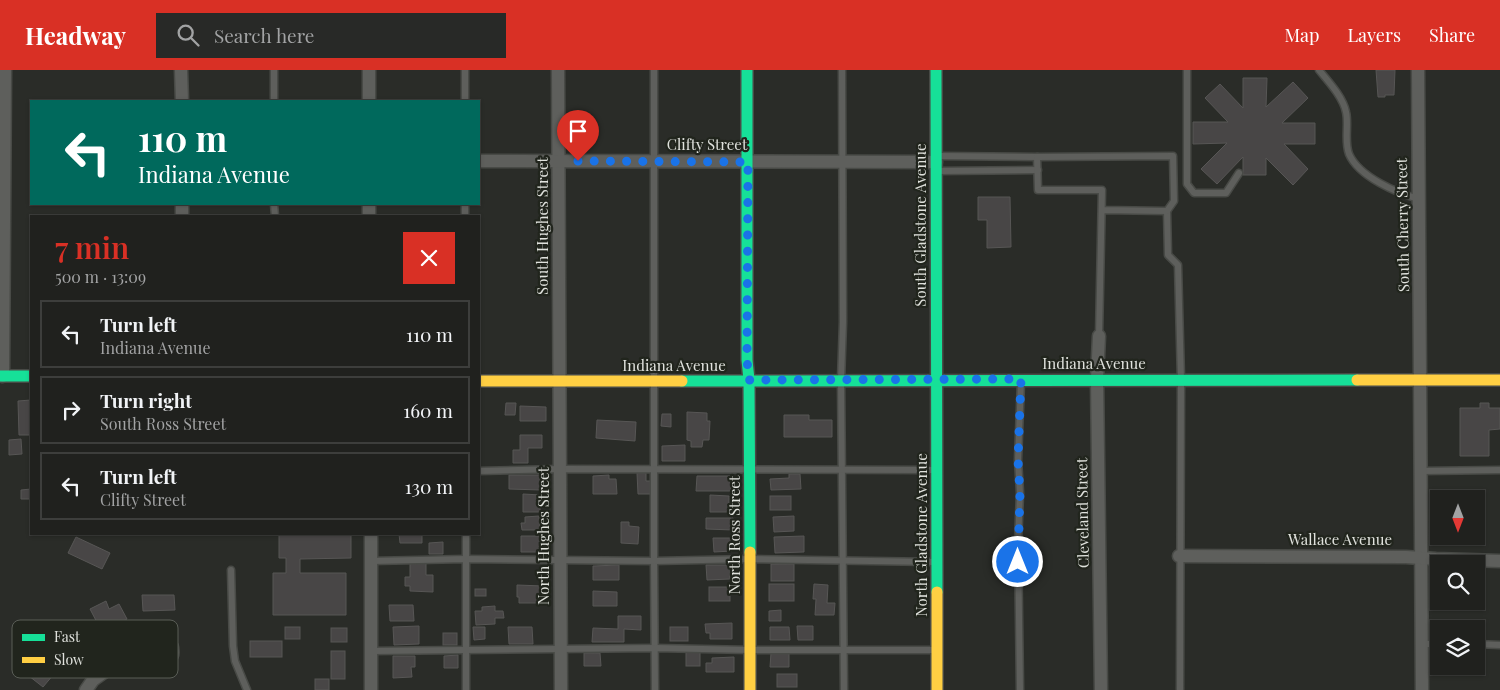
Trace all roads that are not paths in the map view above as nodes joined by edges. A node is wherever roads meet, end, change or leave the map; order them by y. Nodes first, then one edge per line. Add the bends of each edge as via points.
1 (5, 70) edge
2 (182, 70) edge
3 (274, 70) edge
4 (369, 70) edge
5 (465, 70) edge
6 (558, 70) edge
7 (654, 70) edge
8 (747, 70) edge
9 (842, 70) edge
10 (936, 70) edge
11 (1187, 70) edge
12 (1318, 70) edge
13 (1418, 70) edge
14 (182, 100) edge
15 (274, 100) edge
16 (369, 100) edge
17 (465, 100) edge
18 (1037, 157) junction
19 (480, 160) edge
20 (558, 160) junction
21 (654, 161) junction
22 (748, 162) junction
23 (842, 162) junction
24 (936, 163) junction
25 (1038, 170) junction
26 (1238, 172) dead end
27 (1419, 199) junction
28 (1102, 210) junction
29 (1167, 210) junction
30 (1099, 336) joint
31 (2, 376) edge
32 (30, 376) edge
33 (1021, 379) junction
34 (1097, 379) junction
35 (749, 380) junction
36 (841, 380) junction
37 (937, 380) junction
38 (1181, 380) junction
39 (1421, 380) junction
40 (1500, 380) edge
41 (480, 381) edge
42 (655, 381) junction
43 (560, 382) junction
44 (560, 469) junction
45 (750, 469) junction
46 (842, 469) junction
47 (655, 470) junction
48 (937, 470) junction
49 (1500, 470) edge
50 (480, 471) edge
51 (1421, 471) junction
52 (371, 535) edge
53 (466, 535) edge
54 (1179, 556) junction
55 (1421, 558) junction
56 (466, 559) junction
57 (750, 559) junction
58 (560, 560) junction
59 (842, 560) junction
60 (1500, 560) edge
61 (371, 561) junction
62 (654, 561) junction
63 (937, 562) junction
64 (231, 570) dead end
65 (1422, 644) junction
66 (1430, 644) edge
67 (1485, 644) edge
68 (1500, 644) edge
69 (655, 648) junction
70 (560, 649) junction
71 (750, 650) junction
72 (844, 650) junction
73 (937, 650) junction
74 (371, 651) junction
75 (466, 651) junction
76 (96, 678) edge
77 (86, 690) edge
78 (246, 690) edge
79 (371, 690) edge
80 (466, 690) edge
81 (560, 690) edge
82 (656, 690) edge
83 (750, 690) edge
84 (844, 690) edge
85 (937, 690) edge
86 (1020, 690) edge
87 (1101, 690) edge
88 (1180, 690) edge
89 (1422, 690) edge

1 - 31 street
2 - 14 street
3 - 15 lane
4 - 16 street
5 - 17 lane
6 - 20 street, South Hughes Street
7 - 21 lane
8 - 22 street, North Ross Street
9 - 23 lane
10 - 24 street, South Gladstone Avenue
11 - 26 lane via 1186,184 1194,193 1226,193
12 - 27 lane via 1343,103 1349,154 1377,181
13 - 27 street, South Cherry Street
18 - 24 lane
18 - 25 lane
18 - 29 lane via 1173,156 1174,201
19 - 20 street, Clifty Street
20 - 21 street, Clifty Street
20 - 43 street, South Hughes Street
21 - 22 street, Clifty Street
21 - 42 lane
22 - 23 street, Clifty Street
22 - 35 street, North Ross Street
23 - 24 street, Clifty Street
23 - 36 lane
24 - 25 lane
24 - 37 street, South Gladstone Avenue
25 - 28 lane via 1038,190 1102,190
27 - 39 street, South Cherry Street
28 - 29 lane
28 - 30 lane
29 - 38 lane via 1168,255 1178,265
30 - 34 street, Cleveland Street
31 - 32 street
33 - 34 street, Indiana Avenue
33 - 37 street, Indiana Avenue
33 - 86 lane via 1018,460
34 - 38 street, Indiana Avenue
34 - 87 street, Cleveland Street
35 - 36 street, Indiana Avenue
35 - 42 street, Indiana Avenue
35 - 45 street, North Ross Street
36 - 37 street, Indiana Avenue
36 - 46 lane
37 - 48 street, North Gladstone Avenue
38 - 39 street, Indiana Avenue
38 - 54 lane
39 - 40 street, Indiana Avenue
39 - 51 street, South Cherry Street
41 - 43 street, Indiana Avenue
42 - 43 street, Indiana Avenue
42 - 47 lane
43 - 44 street, North Hughes Street
44 - 47 lane
44 - 50 lane
44 - 58 street, North Hughes Street
45 - 46 lane
45 - 47 lane
45 - 57 street, North Ross Street
46 - 48 lane
46 - 59 lane
47 - 62 lane
48 - 63 street, North Gladstone Avenue
49 - 51 lane
51 - 55 street, South Cherry Street
52 - 61 street
53 - 56 lane
54 - 55 street, Wallace Avenue
54 - 88 lane
55 - 60 street, Wallace Avenue
55 - 65 street, South Cherry Street
56 - 58 lane
56 - 61 lane
56 - 75 lane
57 - 59 lane
57 - 62 lane
57 - 71 street, North Ross Street
58 - 62 lane
58 - 70 street, North Hughes Street
59 - 63 lane
59 - 72 lane
61 - 74 street
62 - 69 lane
63 - 73 street, North Gladstone Avenue
64 - 78 lane via 233,646
65 - 66 lane
65 - 89 street, South Cherry Street
67 - 68 lane
69 - 70 lane
69 - 71 lane
69 - 82 lane
70 - 75 lane
70 - 81 street, North Hughes Street
71 - 72 lane
71 - 83 street, North Ross Street
72 - 73 lane
72 - 84 lane
73 - 85 street, North Gladstone Avenue
74 - 75 lane
74 - 79 street
75 - 80 lane
76 - 77 street

